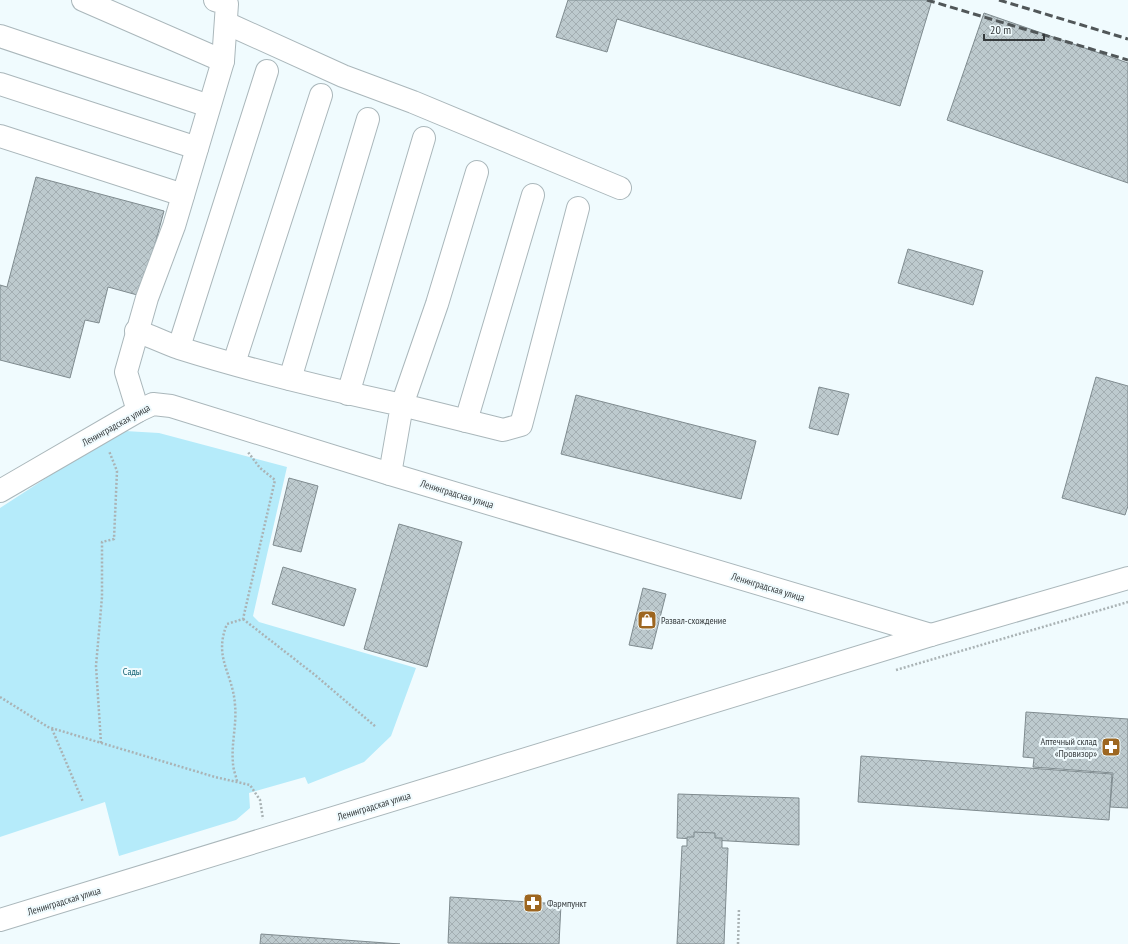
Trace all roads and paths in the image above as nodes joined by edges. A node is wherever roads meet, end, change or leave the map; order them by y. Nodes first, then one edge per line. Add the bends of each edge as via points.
1 (83, 0) edge
2 (215, 0) edge
3 (226, 23) junction
4 (0, 36) edge
5 (223, 61) junction
6 (267, 72) dead end
7 (0, 84) edge
8 (321, 95) dead end
9 (209, 106) junction
10 (368, 119) dead end
11 (0, 136) edge
12 (424, 138) dead end
13 (197, 148) junction
14 (477, 172) dead end
15 (620, 188) dead end
16 (184, 195) junction
17 (533, 195) dead end
18 (578, 208) dead end
19 (136, 331) junction
20 (179, 347) junction
21 (234, 363) junction
22 (290, 379) junction
23 (348, 394) junction
24 (402, 405) junction
25 (138, 411) junction
26 (466, 421) junction
27 (101, 432) junction
28 (247, 451) dead end
29 (390, 474) junction
30 (0, 491) edge
31 (1128, 578) edge
32 (243, 619) junction
33 (931, 636) junction
34 (0, 696) edge
35 (376, 727) dead end
36 (52, 728) junction
37 (101, 743) junction
38 (237, 781) junction
39 (83, 802) dead end
40 (265, 839) junction
41 (739, 908) dead end
42 (0, 920) edge
43 (738, 944) edge

1 - 5 street
2 - 3 street via 227,4
3 - 5 street
3 - 15 street via 343,76 413,102
4 - 9 street
5 - 9 street
6 - 20 street
7 - 13 street
8 - 21 street
9 - 13 street
10 - 22 street
11 - 16 street
12 - 23 street
13 - 16 street
14 - 24 street via 437,304
16 - 19 street
17 - 26 street
18 - 26 street via 521,426 503,430
19 - 20 street
19 - 25 street via 126,372
20 - 21 street
21 - 22 street
22 - 23 street
23 - 24 street
24 - 26 street
24 - 29 street
25 - 27 street, Ленинградская улица
25 - 29 street, Ленинградская улица via 153,404 171,406
27 - 30 street, Ленинградская улица
27 - 37 path via 117,471 114,539 102,542 102,597 96,666
28 - 32 path via 260,468 275,480
29 - 33 street, Ленинградская улица
31 - 33 street, Ленинградская улица
32 - 35 path
32 - 38 path via 227,624 221,654 235,706 233,763
33 - 40 street, Ленинградская улица
34 - 36 path
36 - 37 path
36 - 39 path
37 - 38 path via 215,777
38 - 40 path via 250,785 260,800
40 - 42 street, Ленинградская улица
41 - 43 path

